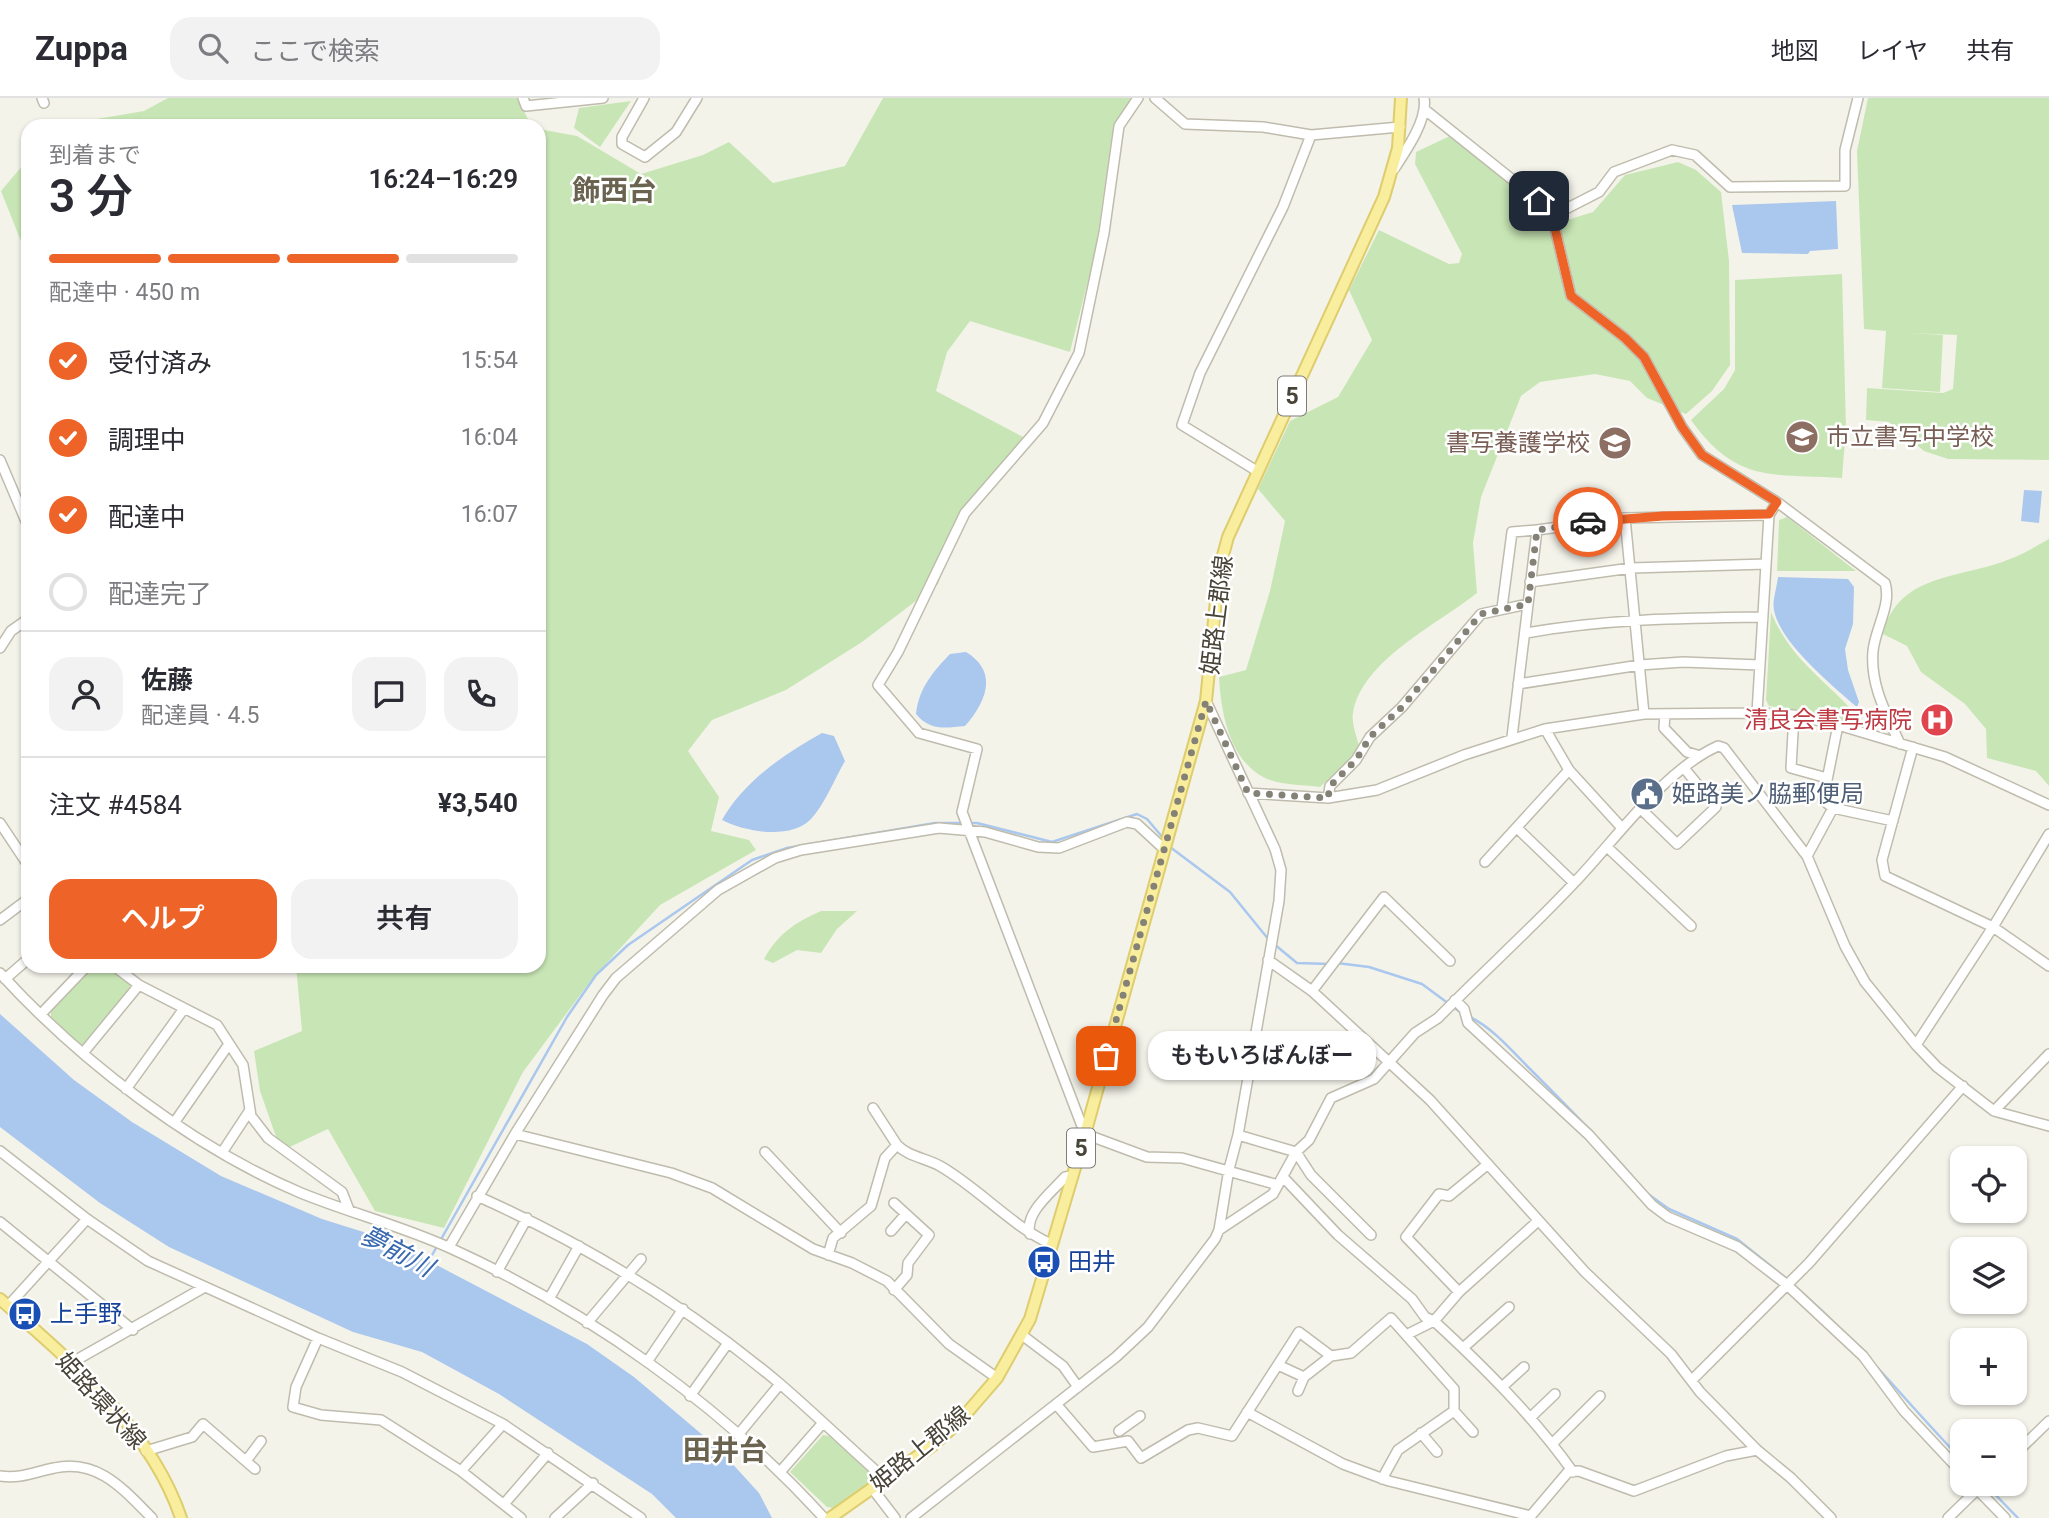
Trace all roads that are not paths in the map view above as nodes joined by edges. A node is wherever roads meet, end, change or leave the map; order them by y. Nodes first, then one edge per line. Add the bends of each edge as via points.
1 (523, 98) edge
2 (603, 98) edge
3 (644, 98) edge
4 (697, 98) edge
5 (1138, 98) edge
6 (1155, 98) edge
7 (1401, 98) edge
8 (1424, 98) edge
9 (1858, 98) edge
10 (1424, 109) junction
11 (1400, 127) junction
12 (1311, 135) junction
13 (1393, 170) junction
14 (1552, 216) junction
15 (0, 460) edge
16 (1256, 471) junction
17 (1777, 502) junction
18 (21, 510) edge
19 (1769, 514) junction
20 (1625, 517) junction
21 (1537, 530) junction
22 (1766, 564) junction
23 (1631, 568) junction
24 (1530, 582) junction
25 (1528, 604) junction
26 (1502, 608) junction
27 (1763, 617) junction
28 (1636, 618) junction
29 (21, 625) edge
30 (1526, 633) junction
31 (0, 648) edge
32 (1640, 665) junction
33 (1760, 665) junction
34 (1518, 684) junction
35 (1206, 701) junction
36 (1757, 713) junction
37 (1644, 714) junction
38 (1665, 714) junction
39 (1794, 715) junction
40 (1838, 725) junction
41 (1545, 729) junction
42 (1512, 737) junction
43 (1900, 744) junction
44 (1913, 747) junction
45 (1697, 755) junction
46 (1684, 768) junction
47 (1569, 770) junction
48 (1827, 778) junction
49 (1248, 793) junction
50 (1328, 798) junction
51 (2049, 805) edge
52 (1833, 808) junction
53 (1641, 809) junction
54 (1893, 821) junction
55 (0, 823) edge
56 (1517, 828) junction
57 (1622, 828) junction
58 (970, 831) junction
59 (2049, 834) edge
60 (1607, 847) junction
61 (1163, 848) junction
62 (21, 854) edge
63 (1807, 856) junction
64 (1485, 862) dead end
65 (1574, 883) junction
66 (21, 904) edge
67 (0, 906) edge
68 (3, 917) edge
69 (1691, 926) dead end
70 (1993, 928) junction
71 (1268, 960) junction
72 (1450, 961) dead end
73 (21, 963) edge
74 (2049, 966) edge
75 (80, 973) edge
76 (123, 973) edge
77 (3, 976) edge
78 (139, 985) junction
79 (1312, 991) junction
80 (1455, 1000) junction
81 (183, 1010) junction
82 (41, 1014) junction
83 (229, 1044) junction
84 (1916, 1045) junction
85 (83, 1053) junction
86 (2049, 1054) edge
87 (1389, 1064) junction
88 (1963, 1086) junction
89 (126, 1088) junction
90 (873, 1108) dead end
91 (250, 1110) junction
92 (1994, 1111) junction
93 (174, 1123) junction
94 (2049, 1126) edge
95 (515, 1134) junction
96 (1085, 1134) junction
97 (1238, 1135) junction
98 (897, 1144) junction
99 (0, 1151) edge
100 (223, 1151) junction
101 (765, 1152) dead end
102 (1296, 1152) junction
103 (1488, 1164) junction
104 (1229, 1169) junction
105 (1072, 1176) junction
106 (1280, 1181) junction
107 (477, 1196) junction
108 (894, 1203) dead end
109 (349, 1210) junction
110 (906, 1214) junction
111 (527, 1218) junction
112 (87, 1219) junction
113 (1538, 1221) junction
114 (0, 1222) edge
115 (1219, 1230) junction
116 (891, 1231) dead end
117 (841, 1233) junction
118 (1030, 1234) junction
119 (1371, 1235) dead end
120 (1051, 1244) junction
121 (579, 1246) junction
122 (449, 1247) junction
123 (828, 1255) junction
124 (641, 1259) dead end
125 (51, 1262) junction
126 (497, 1272) junction
127 (628, 1276) junction
128 (1786, 1284) junction
129 (203, 1288) junction
130 (894, 1290) junction
131 (1459, 1292) junction
132 (550, 1299) junction
133 (4, 1303) edge
134 (1509, 1307) dead end
135 (682, 1309) junction
136 (1434, 1321) junction
137 (587, 1323) junction
138 (133, 1329) junction
139 (1408, 1334) junction
140 (1022, 1335) junction
141 (318, 1339) junction
142 (728, 1343) junction
143 (1463, 1348) junction
144 (1331, 1356) junction
145 (647, 1362) junction
146 (71, 1363) junction
147 (1278, 1365) junction
148 (1524, 1367) dead end
149 (1304, 1377) junction
150 (997, 1378) junction
151 (1693, 1379) junction
152 (779, 1384) junction
153 (1078, 1387) junction
154 (1502, 1387) junction
155 (1297, 1391) dead end
156 (1555, 1394) dead end
157 (690, 1396) junction
158 (1600, 1396) dead end
159 (1056, 1404) junction
160 (1454, 1411) junction
161 (1247, 1412) junction
162 (1140, 1416) dead end
163 (1530, 1418) junction
164 (2049, 1421) edge
165 (503, 1424) junction
166 (822, 1424) junction
167 (1119, 1432) dead end
168 (1473, 1432) dead end
169 (1421, 1433) junction
170 (738, 1435) junction
171 (261, 1441) dead end
172 (2027, 1442) edge
173 (1553, 1443) junction
174 (1757, 1450) junction
175 (146, 1451) junction
176 (1437, 1452) dead end
177 (548, 1453) junction
178 (1950, 1460) edge
179 (246, 1461) junction
180 (255, 1469) dead end
181 (461, 1471) junction
182 (780, 1472) junction
183 (1573, 1472) junction
184 (0, 1476) edge
185 (885, 1479) junction
186 (1382, 1479) junction
187 (593, 1483) junction
188 (872, 1488) junction
189 (1969, 1496) edge
190 (1986, 1496) edge
191 (504, 1504) junction
192 (635, 1516) edge
193 (1530, 1517) edge
194 (152, 1518) edge
195 (181, 1518) edge
196 (521, 1518) edge
197 (555, 1518) edge
198 (824, 1518) edge
199 (830, 1518) edge
200 (895, 1518) edge
201 (911, 1518) edge
202 (1830, 1518) edge
203 (1948, 1518) edge
204 (2005, 1518) edge

1 - 2 street via 526,106
3 - 4 street via 622,144 645,157 676,132
5 - 58 street via 1119,126 1104,233 1079,353 1043,423 965,513 878,685 919,733 977,749 962,812
6 - 12 street via 1185,124 1263,127
7 - 11 main road, 姫路上郡線 / 5
8 - 10 street
9 - 14 street via 1845,150 1845,186 1730,187 1695,155 1672,150 1614,172 1599,192
10 - 13 street
10 - 14 street
11 - 12 street
11 - 13 main road, 姫路上郡線 / 5
12 - 16 street via 1283,207 1200,373 1182,425
13 - 16 main road, 姫路上郡線 / 5 via 1363,247
14 - 17 street via 1571,296 1644,357 1702,455
15 - 18 street
16 - 35 main road, 姫路上郡線 / 5 via 1219,570
17 - 19 street
17 - 43 street via 1885,583 1889,594 1873,648 1872,671 1877,694
19 - 20 street
19 - 22 street
20 - 21 street
20 - 23 street
21 - 24 street
21 - 26 street via 1512,532
22 - 23 street
22 - 27 street
23 - 24 street
23 - 28 street
24 - 25 street
25 - 26 street
25 - 30 street
26 - 50 street via 1481,614 1402,707 1370,737 1356,760 1330,786
27 - 28 street
27 - 33 street
28 - 30 street
28 - 32 street
29 - 31 street
30 - 34 street
32 - 33 street
32 - 34 street
32 - 37 street
33 - 36 street
34 - 42 street
35 - 49 street
35 - 61 main road, 姫路上郡線 / 5
36 - 38 street
36 - 39 street
37 - 38 street
37 - 41 street
38 - 45 street via 1664,728 1687,752
39 - 40 street
39 - 48 street via 1791,768
40 - 43 street
40 - 48 street
41 - 42 street
41 - 47 street
42 - 50 street via 1377,790
43 - 44 street
44 - 51 street via 1989,775
44 - 54 street
45 - 46 street
45 - 63 street via 1724,748
46 - 53 street
46 - 53 street via 1716,807 1677,844
47 - 56 street
47 - 57 street
48 - 52 street via 1823,800
49 - 50 street
49 - 71 street via 1281,870
52 - 54 street
52 - 63 street
53 - 57 street
54 - 70 street via 1882,860 1885,876
55 - 62 street
56 - 64 street
56 - 65 street
57 - 60 street
58 - 61 street via 1059,848 1127,822 1137,824
58 - 95 street via 939,828 801,850 775,858 718,890 616,978
58 - 96 street
59 - 70 street
60 - 65 street
60 - 69 street
61 - 96 main road, 姫路上郡線 / 5
63 - 84 street via 1865,982
65 - 80 street
66 - 68 street
67 - 68 street
70 - 74 street
70 - 84 street
71 - 79 street
71 - 97 street
72 - 79 street via 1384,897
73 - 77 street
75 - 82 street
76 - 78 street
77 - 82 street
78 - 81 street
78 - 85 street
79 - 87 street
80 - 87 street via 1415,1033
80 - 128 street via 1468,1023 1589,1135 1652,1205 1668,1217 1738,1247
81 - 83 street via 217,1025
81 - 89 street
82 - 85 street
83 - 91 street via 243,1065
83 - 93 street
84 - 88 street
85 - 89 street
86 - 92 street
87 - 102 street via 1374,1079 1331,1098 1309,1140
87 - 103 street via 1430,1100
88 - 92 street
88 - 128 street
89 - 93 street
90 - 98 street
91 - 100 street
91 - 109 street via 268,1138 342,1192
92 - 94 street
93 - 100 street
95 - 107 street
95 - 123 street via 701,1183
96 - 104 street via 1147,1157 1182,1158
96 - 105 main road, 姫路上郡線 / 5
97 - 102 street
97 - 104 street
98 - 117 street via 885,1158 871,1206
98 - 118 street via 905,1152 939,1165
99 - 112 street
100 - 109 street via 300,1192
101 - 117 street via 781,1159
102 - 106 street
102 - 119 street via 1311,1175
103 - 113 street
103 - 131 street via 1449,1196 1440,1194 1406,1237
104 - 106 street
104 - 115 street
105 - 118 street via 1065,1177 1034,1213
105 - 120 main road, 姫路上郡線 / 5
106 - 115 street via 1273,1194
106 - 136 street
107 - 111 street
107 - 122 street
108 - 110 street
109 - 122 street
110 - 116 street
110 - 130 street via 929,1235
111 - 121 street
111 - 126 street
112 - 125 street
112 - 129 street via 148,1261
113 - 131 street
113 - 151 street
114 - 125 street
115 - 153 street via 1148,1327
117 - 123 street
118 - 120 street
120 - 140 main road, 姫路上郡線 / 5
121 - 127 street
121 - 132 street
122 - 126 street
123 - 130 street via 887,1281
124 - 127 street
125 - 133 street
125 - 138 street
126 - 132 street
127 - 135 street
127 - 137 street
128 - 151 street
128 - 178 street via 1863,1356 1904,1411
129 - 138 street
129 - 141 street
130 - 150 street via 949,1345
131 - 136 street
132 - 137 street
133 - 146 main road, 姫路環状線
134 - 143 street
135 - 142 street
135 - 145 street
136 - 139 street
136 - 143 street
137 - 145 street
138 - 146 street
139 - 144 street via 1391,1318 1351,1353
139 - 160 street via 1454,1389
140 - 150 main road, 姫路上郡線 / 5
140 - 153 street via 1063,1366
141 - 165 street via 402,1372
141 - 181 street via 296,1387 293,1407 321,1415 382,1420
142 - 152 street
142 - 157 street
143 - 154 street
144 - 147 street via 1299,1332
144 - 149 street
145 - 157 street
146 - 175 main road, 姫路環状線
147 - 149 street
147 - 161 street
148 - 154 street
149 - 155 street
150 - 185 main road, 姫路上郡線 / 5 via 959,1422
151 - 174 street via 1700,1392
152 - 166 street
152 - 170 street
153 - 159 street
154 - 163 street
156 - 163 street
157 - 170 street
158 - 173 street
159 - 161 street via 1093,1447 1128,1441 1141,1458 1188,1430 1232,1436
159 - 201 street
160 - 168 street
160 - 169 street
161 - 186 street via 1343,1464
162 - 167 street
163 - 173 street
164 - 172 street
165 - 177 street
165 - 181 street
166 - 182 street
166 - 185 street
169 - 176 street
169 - 186 street via 1398,1450
170 - 182 street
171 - 179 street
173 - 183 street
174 - 183 street via 1726,1456 1634,1491
174 - 202 street
175 - 179 street via 191,1437 203,1424
175 - 195 main road, 姫路環状線 via 166,1477
177 - 187 street
177 - 191 street
179 - 180 street
181 - 191 street
182 - 198 street
183 - 193 street via 1568,1472
184 - 194 street via 18,1478 66,1466 94,1469
185 - 188 main road, 姫路上郡線 / 5
186 - 193 street
187 - 192 street
187 - 197 street
188 - 199 main road, 姫路上郡線 / 5
188 - 200 street
189 - 203 street
190 - 204 street
191 - 196 street

